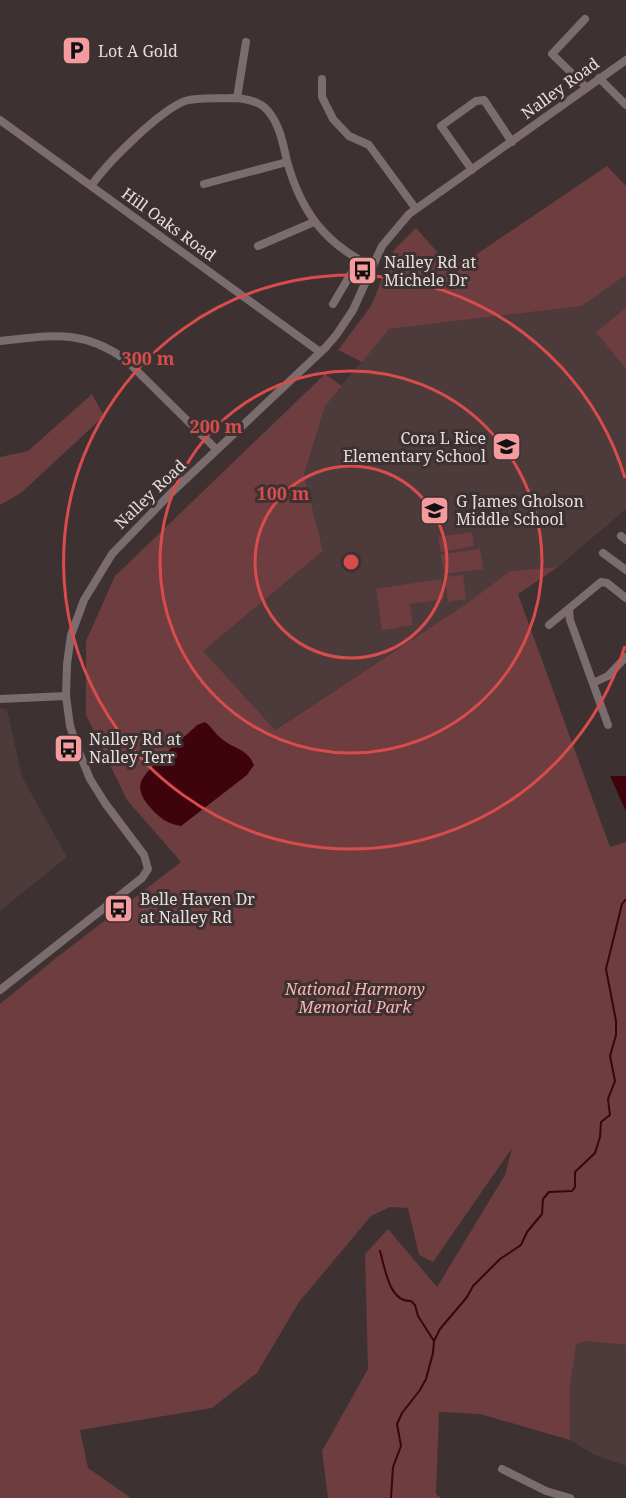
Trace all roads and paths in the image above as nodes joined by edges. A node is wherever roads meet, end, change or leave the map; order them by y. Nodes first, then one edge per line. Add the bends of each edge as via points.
1 (585, 19) dead end
2 (246, 42) dead end
3 (626, 60) edge
4 (599, 78) junction
5 (322, 79) dead end
6 (586, 87) junction
7 (237, 98) junction
8 (626, 105) edge
9 (0, 120) edge
10 (512, 142) junction
11 (288, 162) junction
12 (472, 170) junction
13 (204, 184) dead end
14 (91, 186) junction
15 (416, 209) junction
16 (314, 222) junction
17 (258, 246) dead end
18 (359, 260) junction
19 (373, 267) junction
20 (333, 304) dead end
21 (0, 341) edge
22 (320, 352) junction
23 (217, 450) junction
24 (603, 553) dead end
25 (626, 570) edge
26 (626, 598) edge
27 (569, 609) junction
28 (549, 625) dead end
29 (626, 657) edge
30 (593, 683) junction
31 (66, 696) junction
32 (0, 699) edge
33 (608, 725) dead end
34 (0, 990) edge
35 (502, 1470) dead end
36 (570, 1498) edge

1 - 6 street via 552,54
2 - 7 street
3 - 4 street, Nalley Road
4 - 6 street, Nalley Road
4 - 8 street
5 - 15 street via 321,96 333,119 349,136 369,145
6 - 10 street, Nalley Road
7 - 11 street via 259,104 269,112 280,132
7 - 14 street via 180,103 117,154
9 - 14 street, Hill Oaks Road
10 - 12 street, Nalley Road
10 - 12 street, Nalley Road via 484,100 476,101 441,126
11 - 13 street
11 - 16 street via 298,193
12 - 15 street, Nalley Road
14 - 22 street, Hill Oaks Road
15 - 19 street, Nalley Road via 391,233
16 - 17 street
16 - 18 street
18 - 19 street
18 - 20 street
19 - 22 street, Nalley Road via 353,310
21 - 23 street via 68,336 110,348
22 - 23 street, Nalley Road
23 - 31 street, Nalley Road via 112,554 96,578 71,635
24 - 25 street
26 - 27 street via 602,582
27 - 28 street
27 - 30 street
29 - 30 street via 608,676
30 - 33 street
31 - 32 street
31 - 34 street, Nalley Road via 74,739 90,779 146,859 148,869 142,878
35 - 36 street

